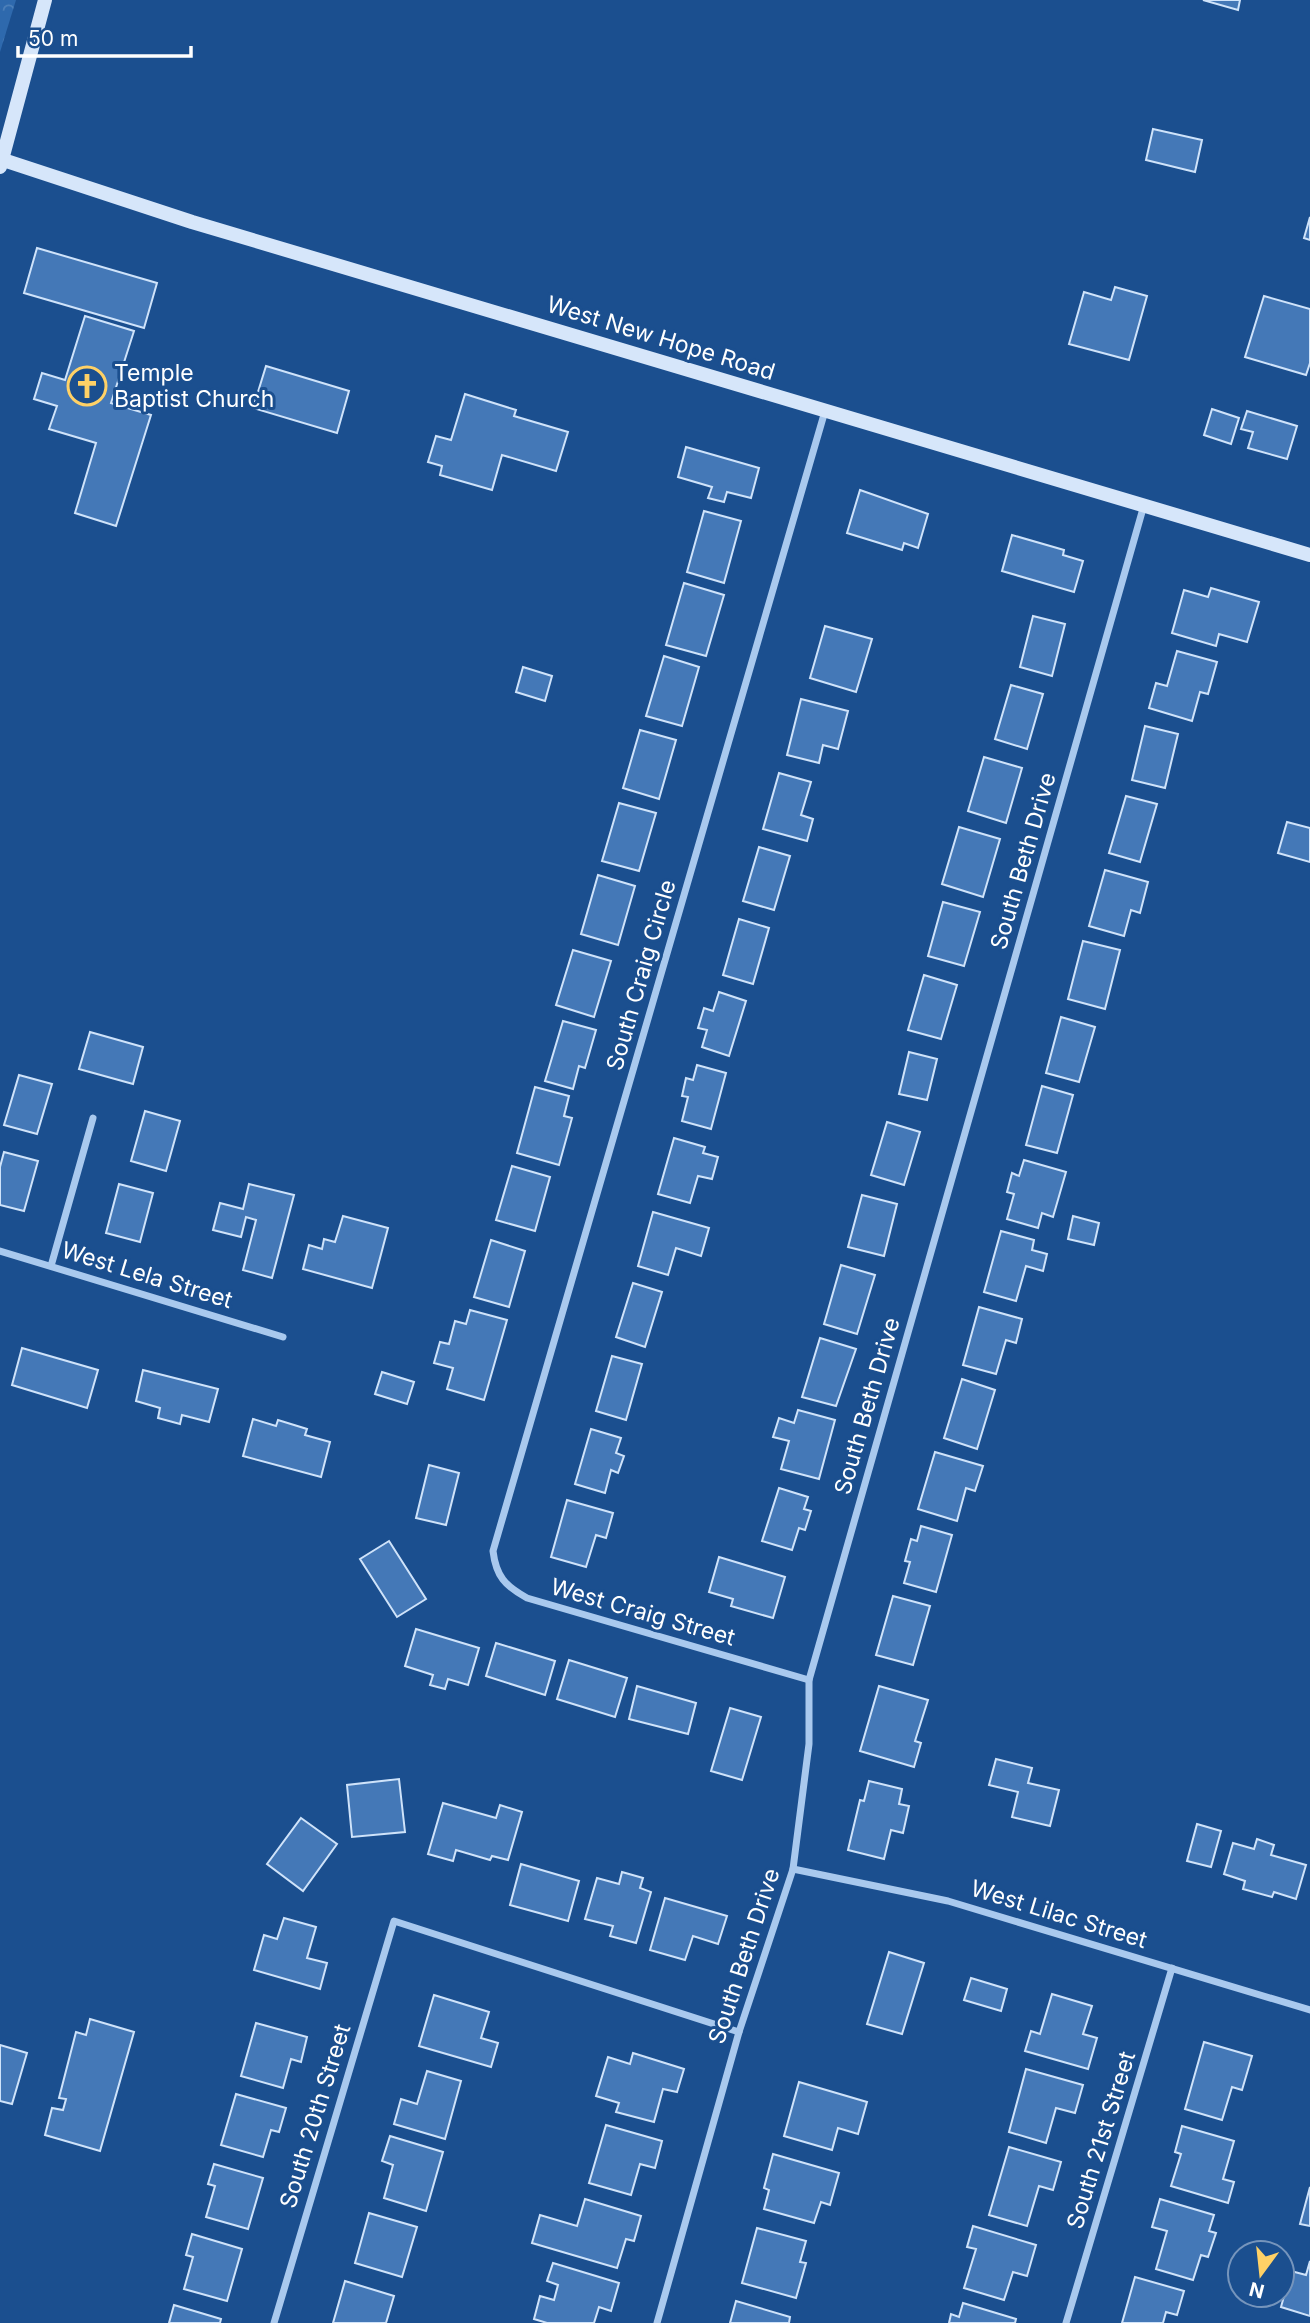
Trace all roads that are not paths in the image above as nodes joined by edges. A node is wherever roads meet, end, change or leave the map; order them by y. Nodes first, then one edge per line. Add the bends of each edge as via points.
1 (45, 0) edge
2 (1, 162) edge
3 (825, 411) junction
4 (1145, 504) junction
5 (1310, 555) edge
6 (93, 1118) dead end
7 (0, 1251) edge
8 (51, 1266) junction
9 (283, 1337) dead end
10 (493, 1551) joint
11 (809, 1680) junction
12 (793, 1869) junction
13 (1172, 1968) junction
14 (1310, 2010) edge
15 (739, 2032) junction
16 (274, 2323) edge
17 (657, 2323) edge
18 (1066, 2323) edge

1 - 2 main road
2 - 3 main road, West New Hope Road
3 - 4 main road, West New Hope Road
3 - 10 street, South Craig Circle
4 - 5 main road, West New Hope Road
4 - 11 street, South Beth Drive
6 - 8 street
7 - 8 street, West Lela Street
8 - 9 street, West Lela Street
10 - 11 street, West Craig Street via 496,1571 508,1587 527,1598
11 - 12 street, South Beth Drive via 810,1744
12 - 13 street, West Lilac Street via 948,1901
12 - 15 street, South Beth Drive
13 - 14 street, West Lilac Street
13 - 18 street, South 21st Street
15 - 16 street, South 20th Street via 394,1921
15 - 17 street, South Beth Drive

